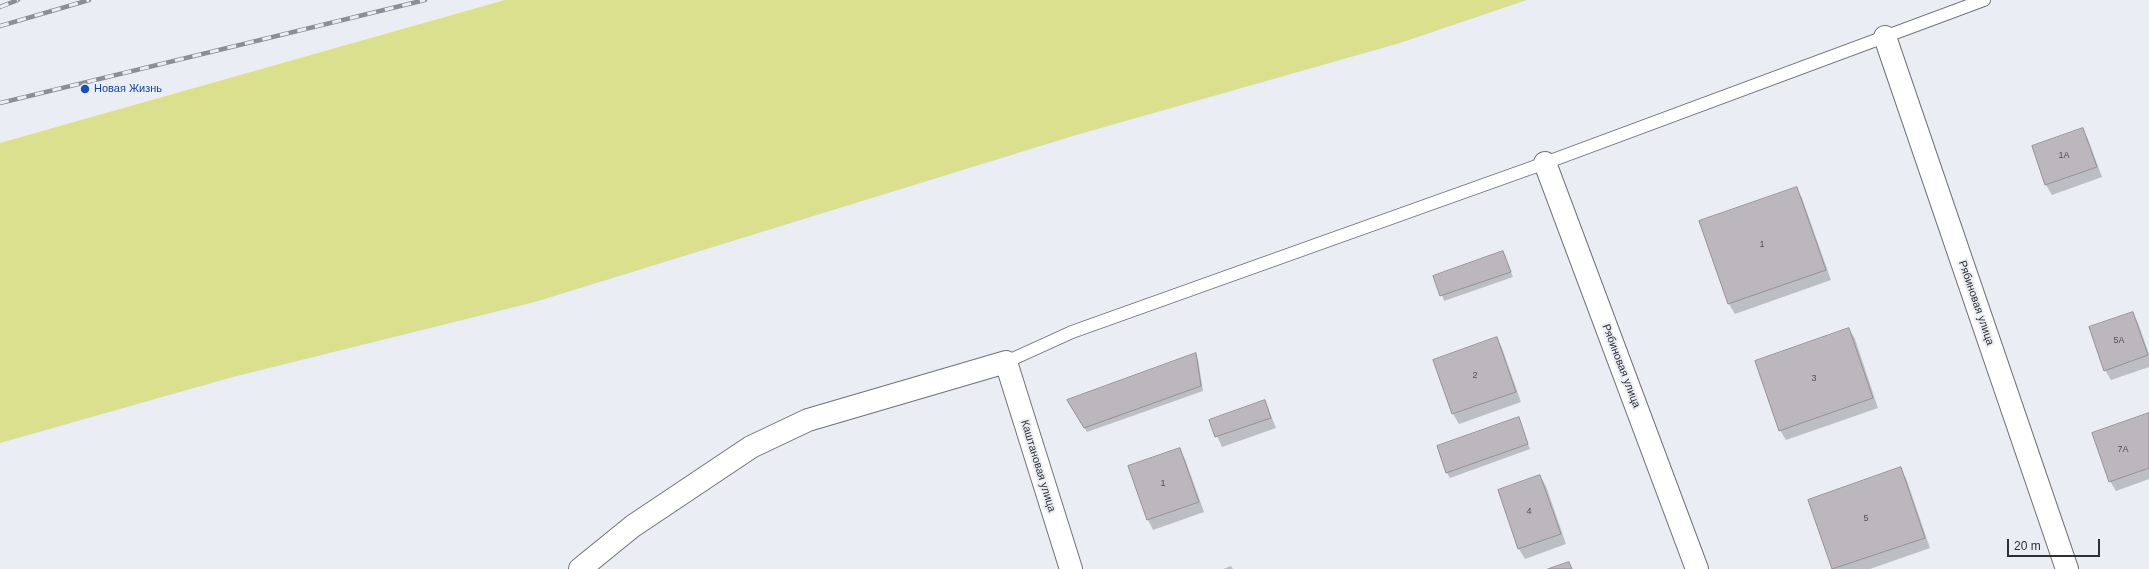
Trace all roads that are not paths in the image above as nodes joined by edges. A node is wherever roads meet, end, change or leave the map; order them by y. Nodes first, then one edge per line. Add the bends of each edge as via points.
1 (1984, 0) edge
2 (1885, 37) junction
3 (1545, 163) junction
4 (1006, 362) junction
5 (580, 569) edge
6 (1071, 569) edge
7 (1697, 569) edge
8 (2067, 569) edge

1 - 2 lane
2 - 3 lane
2 - 8 street, Рябиновая улица
3 - 4 lane via 1072,332
3 - 7 street, Рябиновая улица
4 - 5 street via 808,420 751,448 633,526
4 - 6 street, Каштановая улица

